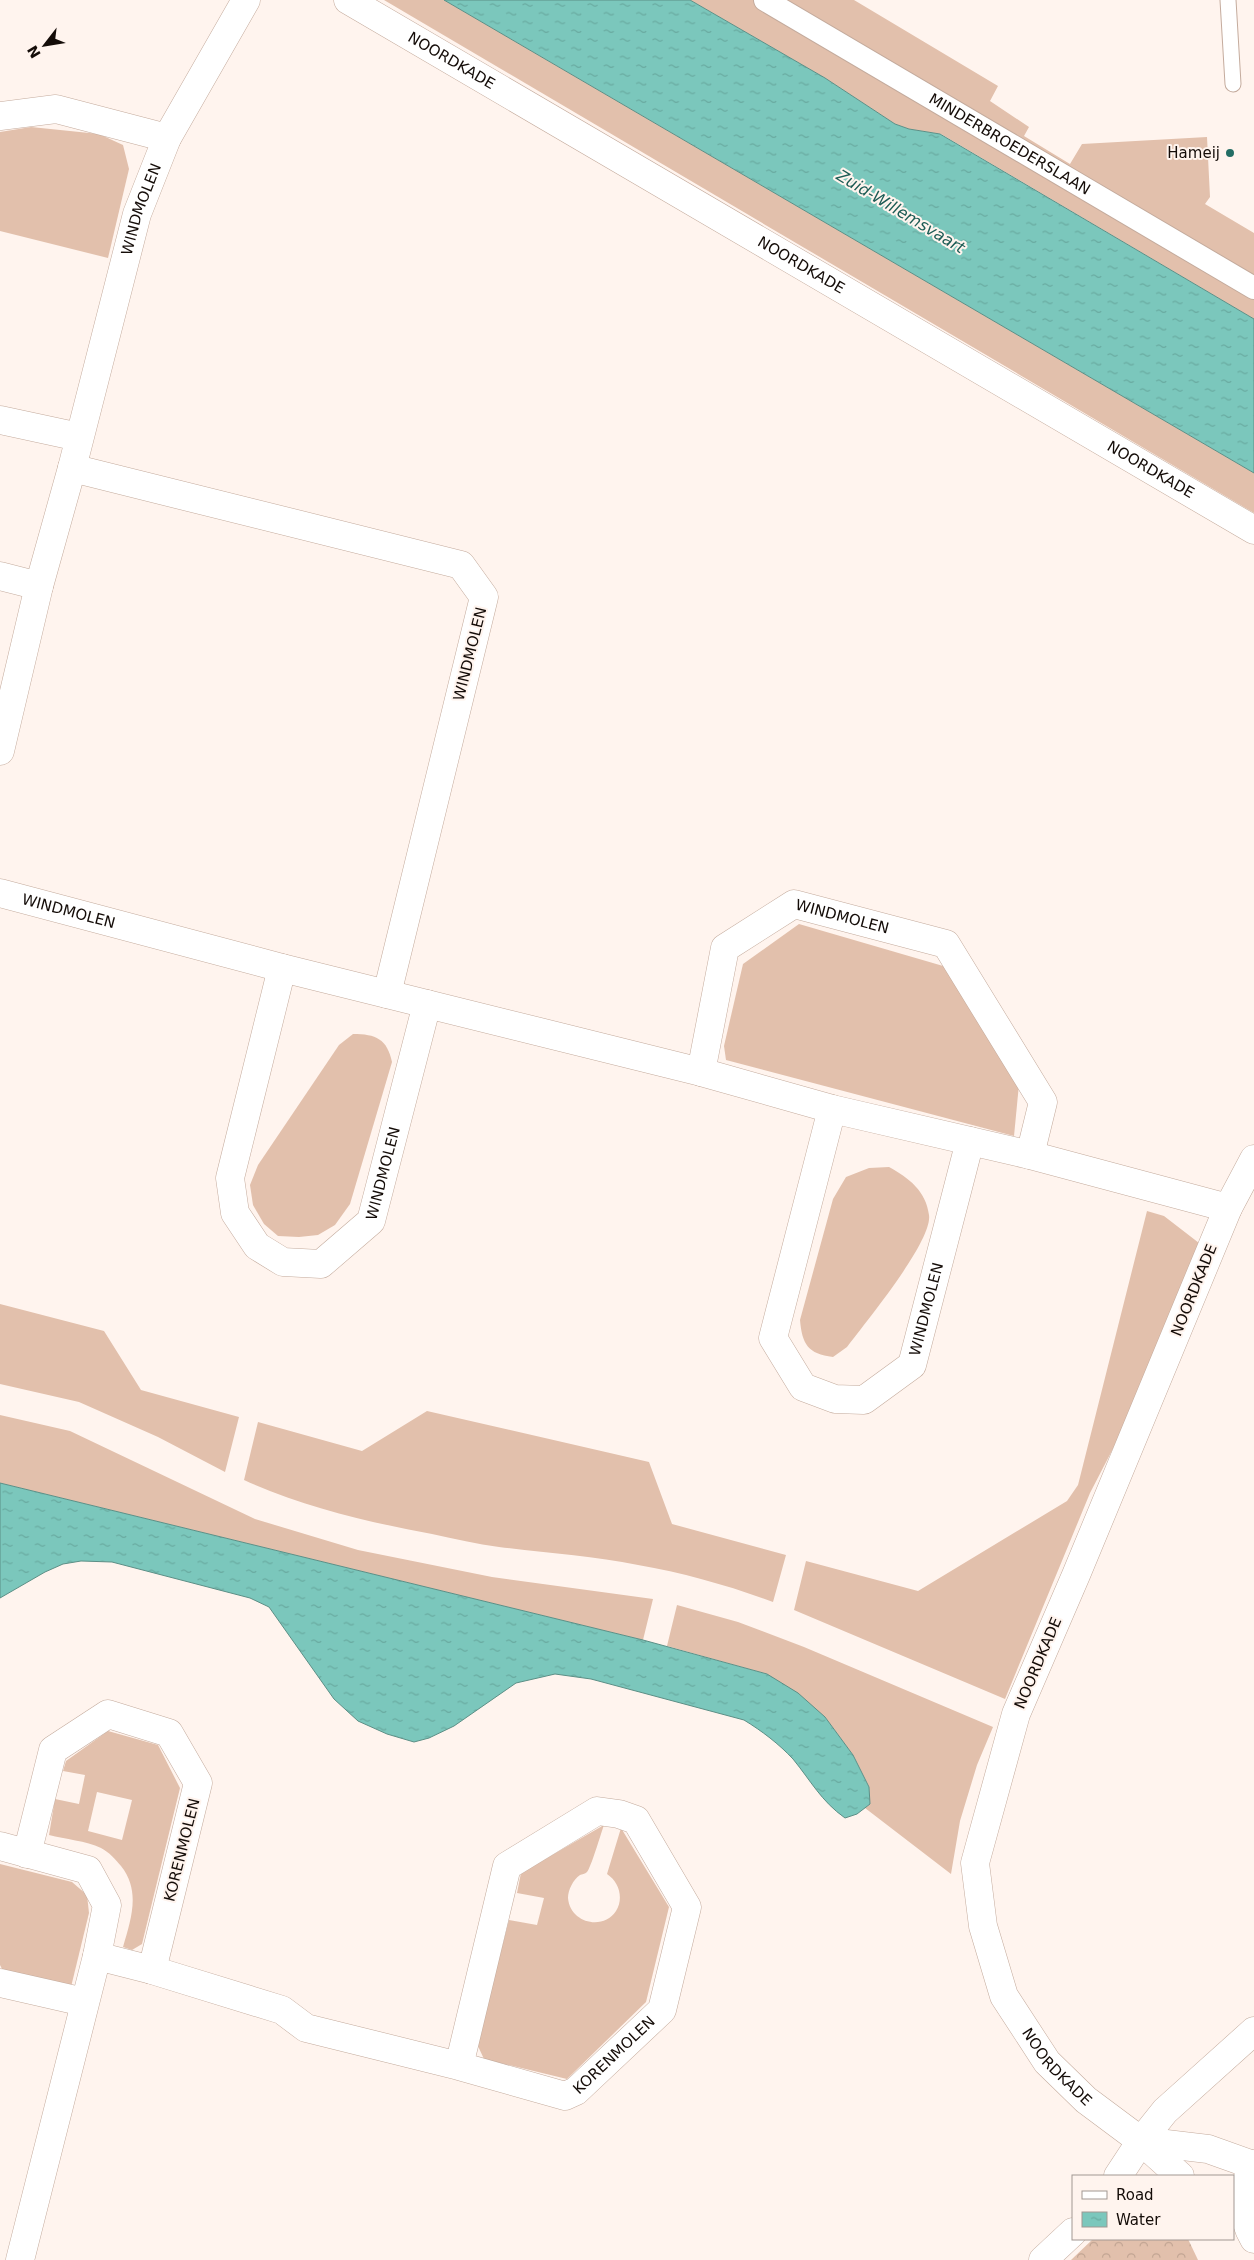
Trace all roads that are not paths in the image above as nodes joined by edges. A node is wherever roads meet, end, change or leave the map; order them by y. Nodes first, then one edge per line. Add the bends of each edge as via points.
1 (246, 0) edge
2 (348, 0) edge
3 (765, 0) edge
4 (1228, 0) edge
5 (1233, 84) dead end
6 (0, 116) edge
7 (167, 138) junction
8 (1254, 288) edge
9 (0, 420) edge
10 (79, 436) junction
11 (72, 468) junction
12 (1254, 530) edge
13 (0, 576) edge
14 (39, 586) junction
15 (0, 751) edge
16 (0, 893) edge
17 (282, 968) junction
18 (387, 994) junction
19 (427, 1004) junction
20 (701, 1072) junction
21 (832, 1109) junction
22 (970, 1142) junction
23 (1030, 1155) junction
24 (1254, 1159) edge
25 (1228, 1208) junction
26 (0, 1846) edge
27 (27, 1854) junction
28 (97, 1956) junction
29 (152, 1970) junction
30 (0, 1982) edge
31 (84, 2002) junction
32 (1254, 2031) edge
33 (459, 2066) junction
34 (1141, 2142) junction
35 (1254, 2165) edge
36 (1119, 2175) edge
37 (1179, 2175) edge
38 (1238, 2205) edge
39 (1072, 2233) edge
40 (1254, 2239) edge
41 (20, 2260) edge
42 (1043, 2260) edge

1 - 7 street, WINDMOLEN
2 - 12 street, NOORDKADE
3 - 8 street, MINDERBROEDERSLAAN
4 - 5 lane
6 - 7 street via 56,109
7 - 10 street, WINDMOLEN via 137,214
9 - 10 street
10 - 11 street, WINDMOLEN
11 - 14 street, WINDMOLEN
11 - 18 street, WINDMOLEN via 461,565 484,597
13 - 14 street
14 - 15 street, WINDMOLEN
16 - 17 street, WINDMOLEN
17 - 18 street, WINDMOLEN
17 - 19 street, WINDMOLEN via 230,1178 235,1213 257,1246 283,1262 321,1264 371,1221
18 - 19 street, WINDMOLEN
19 - 20 street, WINDMOLEN
20 - 21 street, WINDMOLEN
20 - 23 street, WINDMOLEN via 725,948 794,904 946,944 1043,1102
21 - 22 street, WINDMOLEN
21 - 22 street, WINDMOLEN via 773,1338 803,1387 835,1399 864,1400 912,1365
22 - 23 street, WINDMOLEN
23 - 25 street, WINDMOLEN
24 - 25 street, NOORDKADE
25 - 34 street, NOORDKADE via 1016,1714 975,1863 983,1926 1004,1996 1047,2062 1086,2100
26 - 27 street
27 - 28 street via 88,1870 107,1904
27 - 29 street, KORENMOLEN via 53,1750 108,1714 169,1733 198,1783
28 - 29 street, KORENMOLEN
28 - 31 street
29 - 33 street, KORENMOLEN via 282,2010 306,2028
30 - 31 street
31 - 41 street
32 - 34 street via 1165,2111
33 - 33 street, KORENMOLEN via 565,2096 576,2091 662,2010 687,1906 636,1820 598,1811 507,1866
34 - 35 street via 1208,2149
34 - 36 street
34 - 37 street, NOORDKADE
35 - 38 street
38 - 40 street
39 - 42 street

